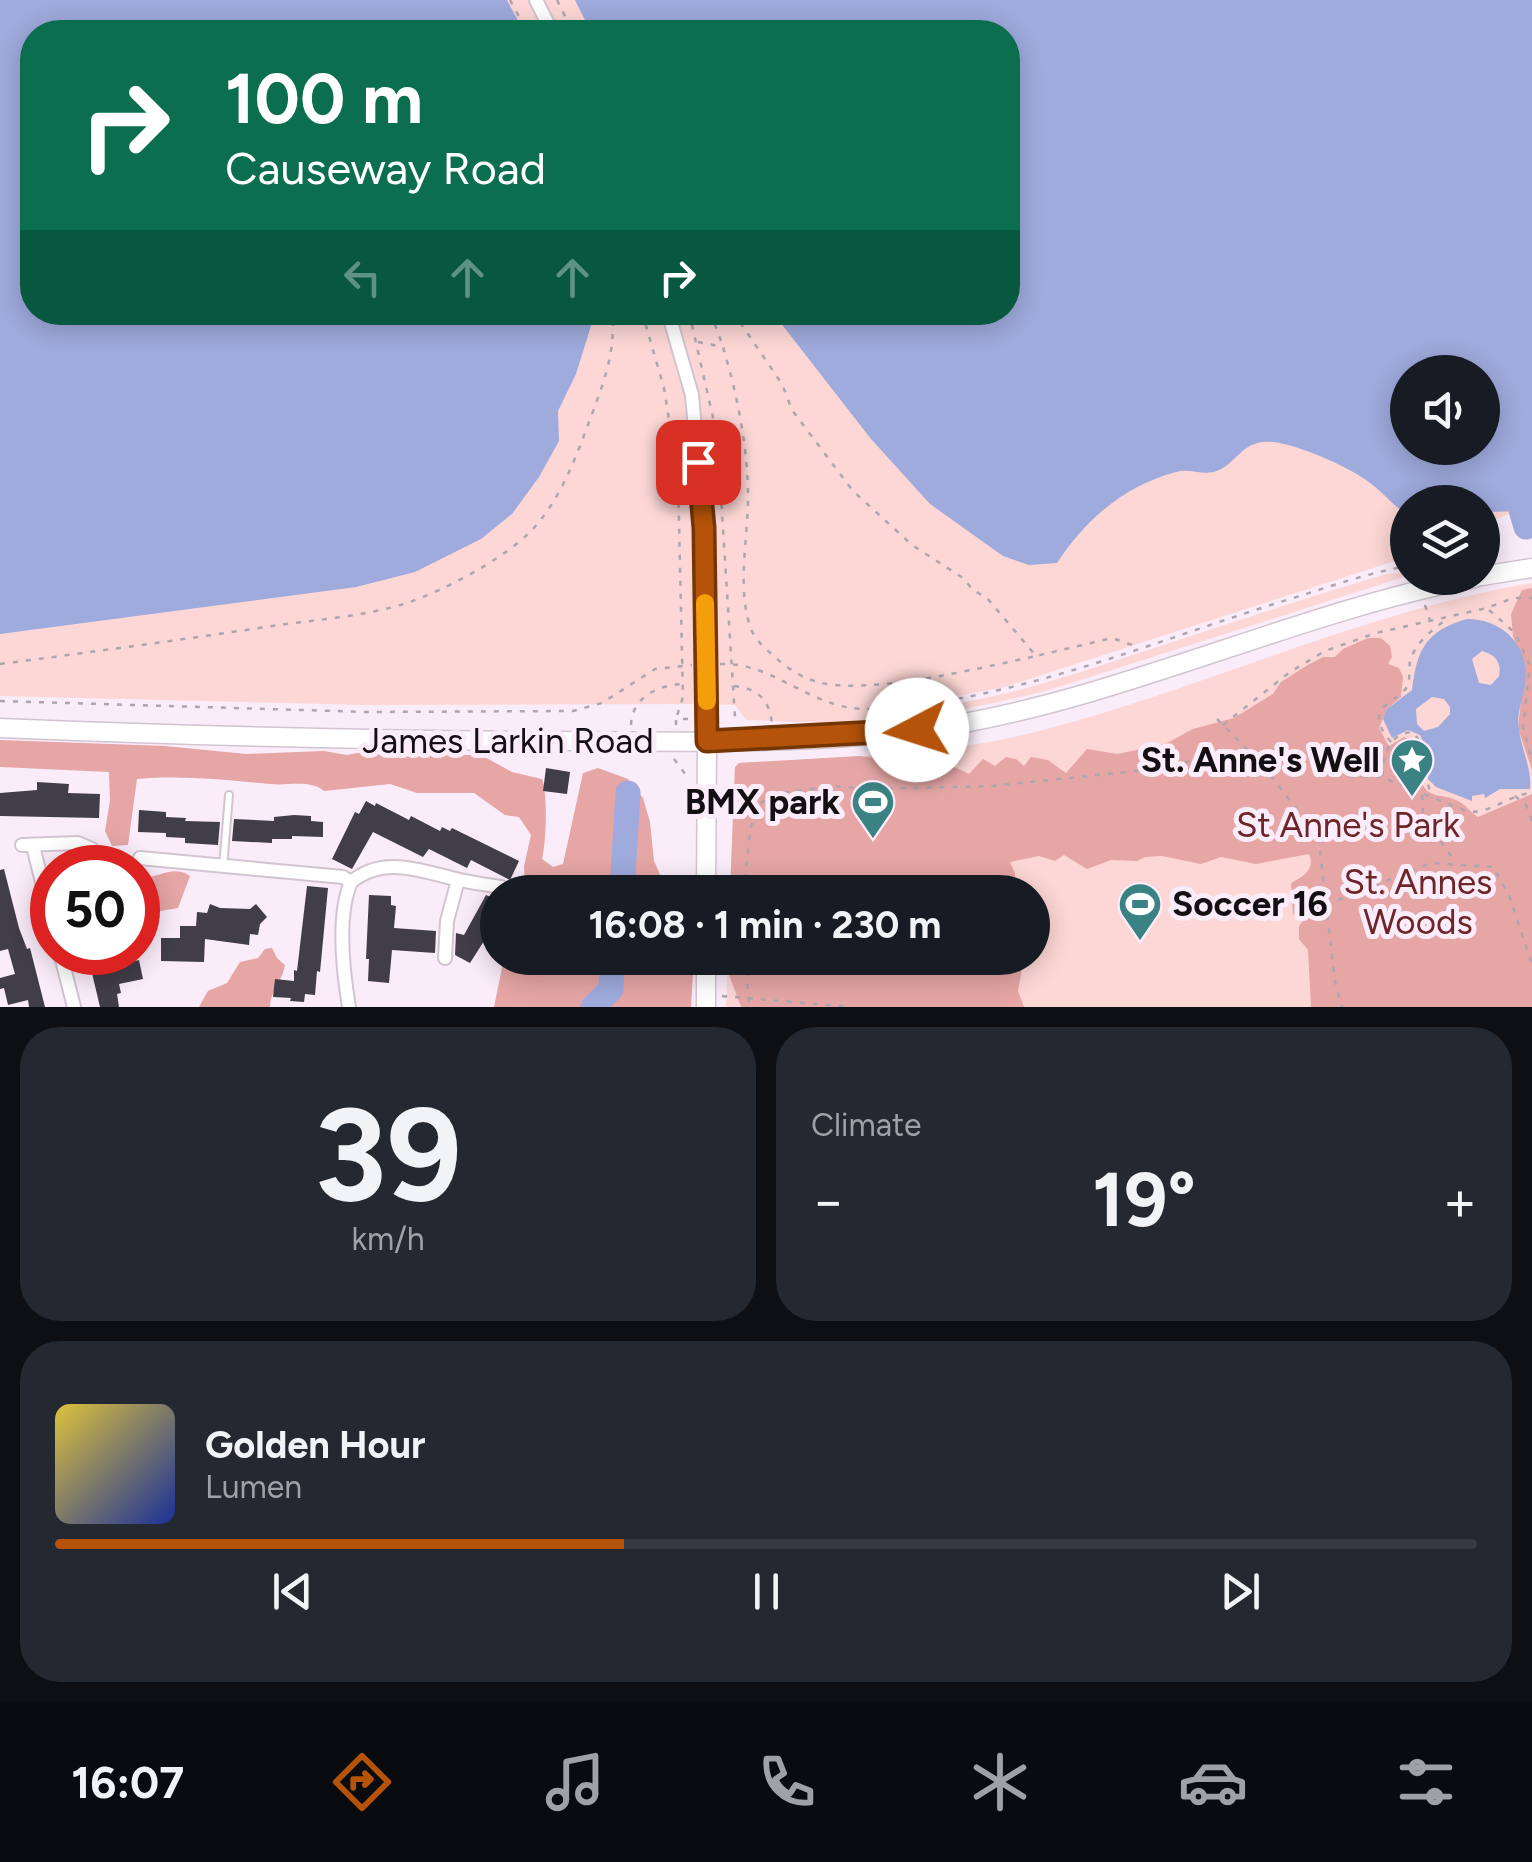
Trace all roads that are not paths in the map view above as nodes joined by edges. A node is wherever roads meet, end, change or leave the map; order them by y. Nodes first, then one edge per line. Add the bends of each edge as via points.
1 (672, 325) edge
2 (1532, 568) edge
3 (1500, 573) edge
4 (1399, 595) edge
5 (0, 728) edge
6 (707, 741) junction
7 (229, 794) dead end
8 (53, 845) edge
9 (81, 845) edge
10 (160, 860) edge
11 (223, 867) junction
12 (706, 875) edge
13 (458, 880) junction
14 (350, 882) junction
15 (480, 884) edge
16 (444, 958) dead end
17 (66, 975) edge
18 (706, 975) edge
19 (706, 1001) edge
20 (74, 1007) edge
21 (349, 1007) edge

1 - 6 street via 692,396 704,528
2 - 3 main road
4 - 6 main road, James Larkin Road via 1000,716 901,732
5 - 6 main road, James Larkin Road via 285,740
6 - 12 main road
7 - 11 lane
8 - 9 street
10 - 11 street
11 - 14 street
13 - 14 street via 391,866
13 - 15 street
13 - 16 street
14 - 21 street via 343,974
17 - 20 street
18 - 19 main road

